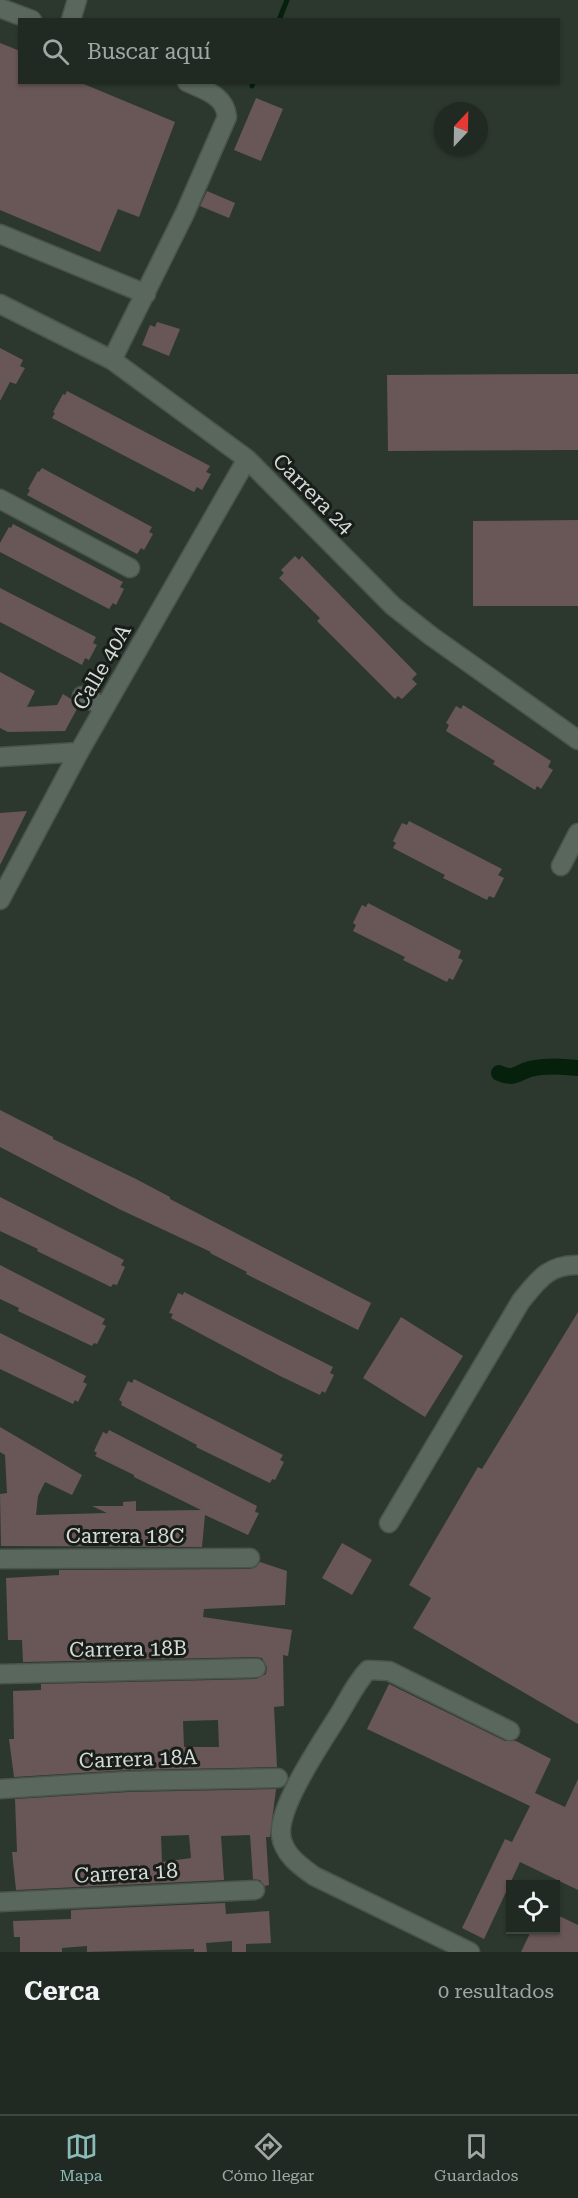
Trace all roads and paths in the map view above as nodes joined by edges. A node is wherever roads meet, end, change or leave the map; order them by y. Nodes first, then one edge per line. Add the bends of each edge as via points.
1 (77, 0) edge
2 (0, 8) edge
3 (27, 18) edge
4 (72, 18) edge
5 (191, 84) edge
6 (0, 234) edge
7 (146, 294) junction
8 (0, 304) edge
9 (112, 360) junction
10 (247, 459) junction
11 (0, 499) edge
12 (130, 568) dead end
13 (82, 696) dead end
14 (105, 707) junction
15 (578, 740) edge
16 (79, 752) junction
17 (0, 757) edge
18 (578, 833) edge
19 (561, 866) dead end
20 (0, 900) edge
21 (578, 1265) edge
22 (389, 1524) dead end
23 (250, 1558) dead end
24 (0, 1559) edge
25 (256, 1668) dead end
26 (0, 1674) edge
27 (510, 1731) dead end
28 (278, 1778) dead end
29 (0, 1789) edge
30 (255, 1890) dead end
31 (0, 1902) edge
32 (470, 1952) edge

1 - 4 street
2 - 3 street
5 - 7 street via 215,95 226,107 227,117
6 - 7 street
7 - 9 street
8 - 9 street, Carrera 24
9 - 10 street, Carrera 24
10 - 14 street, Calle 40A
10 - 15 street, Carrera 24 via 393,606
11 - 12 street
13 - 14 street
14 - 16 street, Calle 40A
16 - 17 street
16 - 20 street, Calle 40A
18 - 19 street
21 - 22 street via 557,1267 539,1279 521,1301
23 - 24 street, Carrera 18C
25 - 26 street, Carrera 18B
27 - 32 street via 389,1671 368,1670 310,1761 281,1825 283,1845 296,1864
28 - 29 street, Carrera 18A
30 - 31 street, Carrera 18

